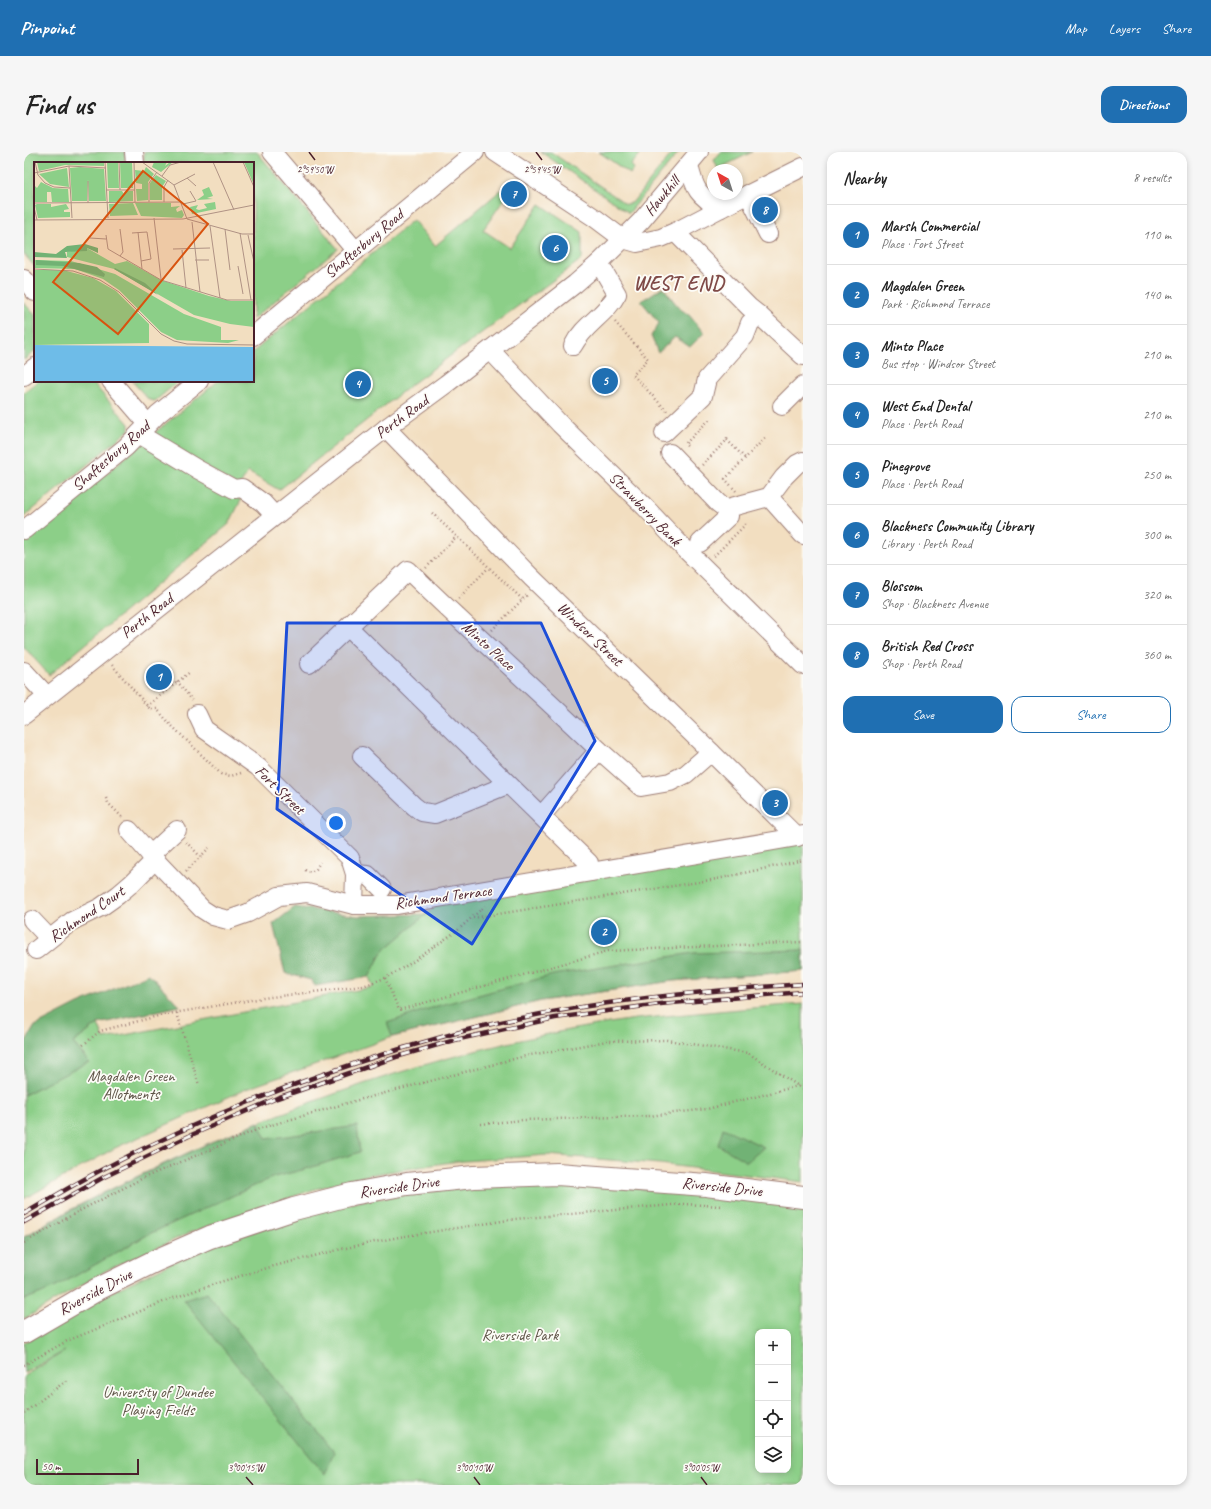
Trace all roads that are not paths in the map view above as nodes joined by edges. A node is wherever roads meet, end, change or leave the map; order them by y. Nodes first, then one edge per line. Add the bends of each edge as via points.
1 (134, 152) edge
2 (272, 152) edge
3 (475, 152) edge
4 (505, 154) edge
5 (694, 158) edge
6 (135, 162) edge
7 (803, 167) edge
8 (748, 194) junction
9 (721, 208) junction
10 (675, 232) junction
11 (768, 234) dead end
12 (622, 239) junction
13 (356, 251) junction
14 (599, 263) junction
15 (24, 279) edge
16 (34, 291) edge
17 (759, 315) junction
18 (254, 335) edge
19 (573, 346) dead end
20 (491, 351) junction
21 (803, 356) edge
22 (34, 368) edge
23 (24, 376) edge
24 (112, 382) edge
25 (197, 382) edge
26 (803, 385) edge
27 (782, 406) dead end
28 (670, 427) road end
29 (386, 428) junction
30 (144, 429) junction
31 (670, 453) dead end
32 (803, 461) edge
33 (769, 497) junction
34 (732, 501) junction
35 (274, 516) junction
36 (24, 530) edge
37 (803, 535) edge
38 (700, 543) dead end
39 (348, 627) junction
40 (309, 664) dead end
41 (803, 664) edge
42 (24, 671) edge
43 (47, 696) junction
44 (194, 706) road end
45 (24, 715) edge
46 (599, 750) junction
47 (711, 752) junction
48 (362, 756) dead end
49 (507, 785) junction
50 (541, 816) junction
51 (128, 830) road end
52 (177, 830) dead end
53 (800, 836) edge
54 (152, 857) junction
55 (590, 872) junction
56 (355, 874) junction
57 (382, 889) dead end
58 (354, 905) junction
59 (32, 920) dead end
60 (803, 1197) edge
61 (24, 1332) edge

1 - 6 street
2 - 13 street
3 - 13 street, Shaftesbury Road
4 - 12 street
5 - 9 street via 692,182 698,193 708,202
5 - 12 street, Hawkhill
7 - 8 street
8 - 9 street
8 - 11 street
9 - 10 street
10 - 12 street via 650,242 638,243
10 - 17 street
12 - 14 street, Perth Road
13 - 18 street, Shaftesbury Road
14 - 19 street via 617,294 613,302 578,336
14 - 20 street, Perth Road
15 - 16 street
17 - 21 street
17 - 28 street via 750,323 745,336 707,379 703,396
20 - 29 street, Perth Road
20 - 41 street, Strawberry Bank via 690,555
22 - 23 street
24 - 30 street
25 - 30 street, Shaftesbury Road
26 - 27 street
29 - 35 street, Perth Road
29 - 47 street, Windsor Street via 531,577
30 - 35 street via 197,469 234,489 242,488 263,503
30 - 36 street, Shaftesbury Road
31 - 34 street via 697,470 722,506
32 - 33 street via 784,477
33 - 34 street
33 - 37 street
34 - 38 street via 729,516
35 - 43 street, Perth Road
39 - 40 street, Minto Place
39 - 46 street, Minto Place via 408,570
39 - 49 street
42 - 43 street
43 - 45 street, Perth Road
44 - 56 street, Fort Street via 204,729 258,767 350,858
46 - 47 street, Minto Place via 641,787 670,782 686,774
46 - 50 street
47 - 53 street, Windsor Street
48 - 49 street via 414,806 428,814 435,814
49 - 50 street
50 - 55 street via 589,864
51 - 54 street, Richmond Terrace
52 - 54 street, Richmond Court
53 - 55 street, Richmond Terrace
54 - 58 street, Richmond Terrace via 202,909 228,920 248,913 279,896 306,893
54 - 59 street, Richmond Court via 118,895 101,907 72,921 43,944
55 - 58 street, Richmond Terrace via 397,905
56 - 57 street via 368,875
56 - 58 street, Fort Street
60 - 61 main road, Riverside Drive via 706,1185 557,1174 474,1177 407,1184 352,1194 294,1209 210,1237 155,1260 98,1289

